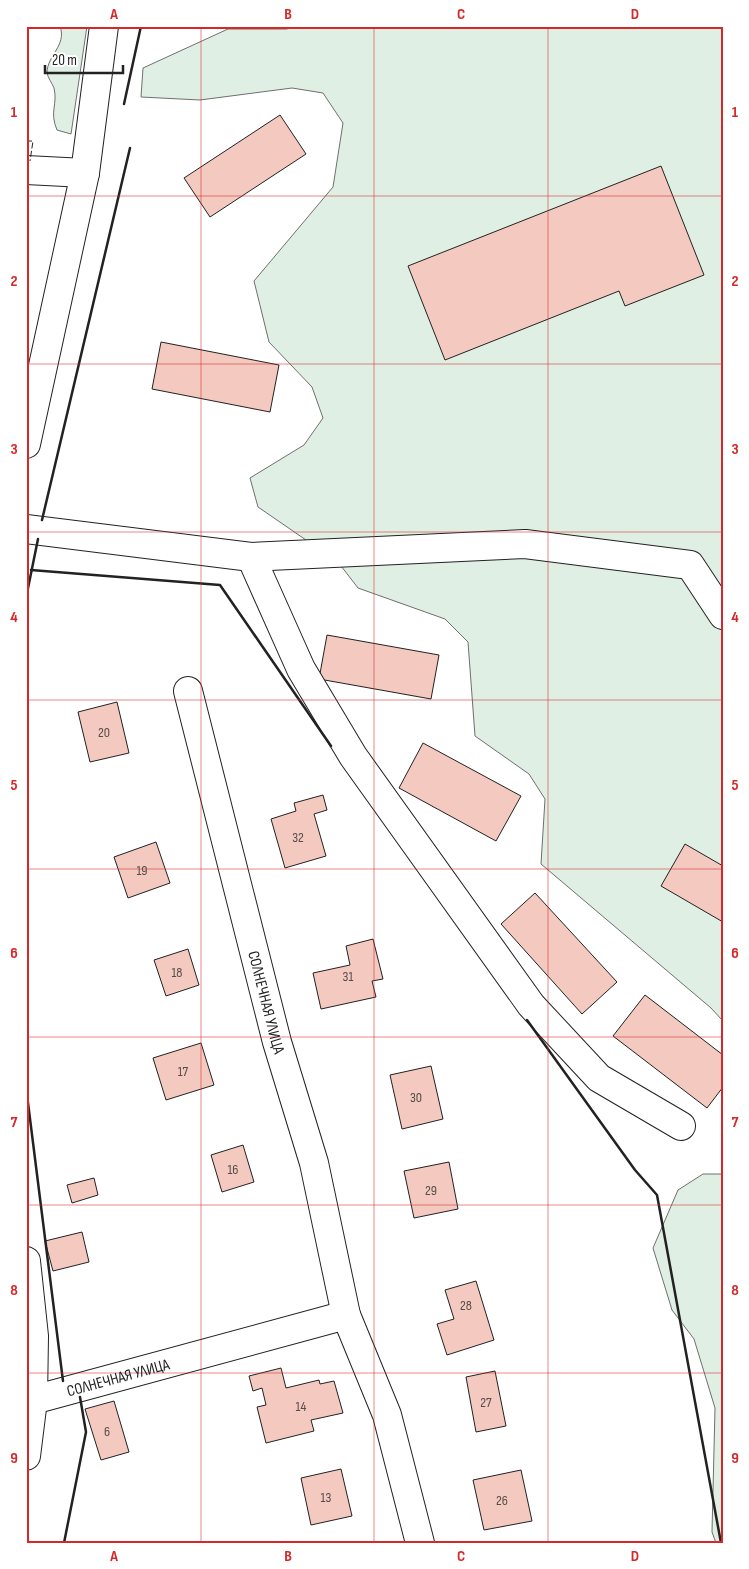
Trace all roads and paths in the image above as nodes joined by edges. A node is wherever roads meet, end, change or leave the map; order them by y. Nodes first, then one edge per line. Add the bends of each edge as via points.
1 (104, 26) edge
2 (26, 170) edge
3 (85, 173) junction
4 (26, 444) edge
5 (26, 529) edge
6 (251, 557) junction
7 (723, 615) edge
8 (188, 691) dead end
9 (681, 1126) dead end
10 (26, 1262) edge
11 (346, 1315) junction
12 (33, 1400) junction
13 (26, 1456) edge
14 (420, 1543) edge

1 - 3 street
2 - 3 street
3 - 4 street
5 - 6 street
6 - 7 street via 525,544 690,565
6 - 9 street via 301,669 353,756 531,1005 599,1078
8 - 11 street, СОЛНЕЧНАЯ УЛИЦА via 274,1032 314,1163
10 - 12 street via 34,1336
11 - 12 street, СОЛНЕЧНАЯ УЛИЦА
11 - 14 street, СОЛНЕЧНАЯ УЛИЦА via 387,1415
12 - 13 street

